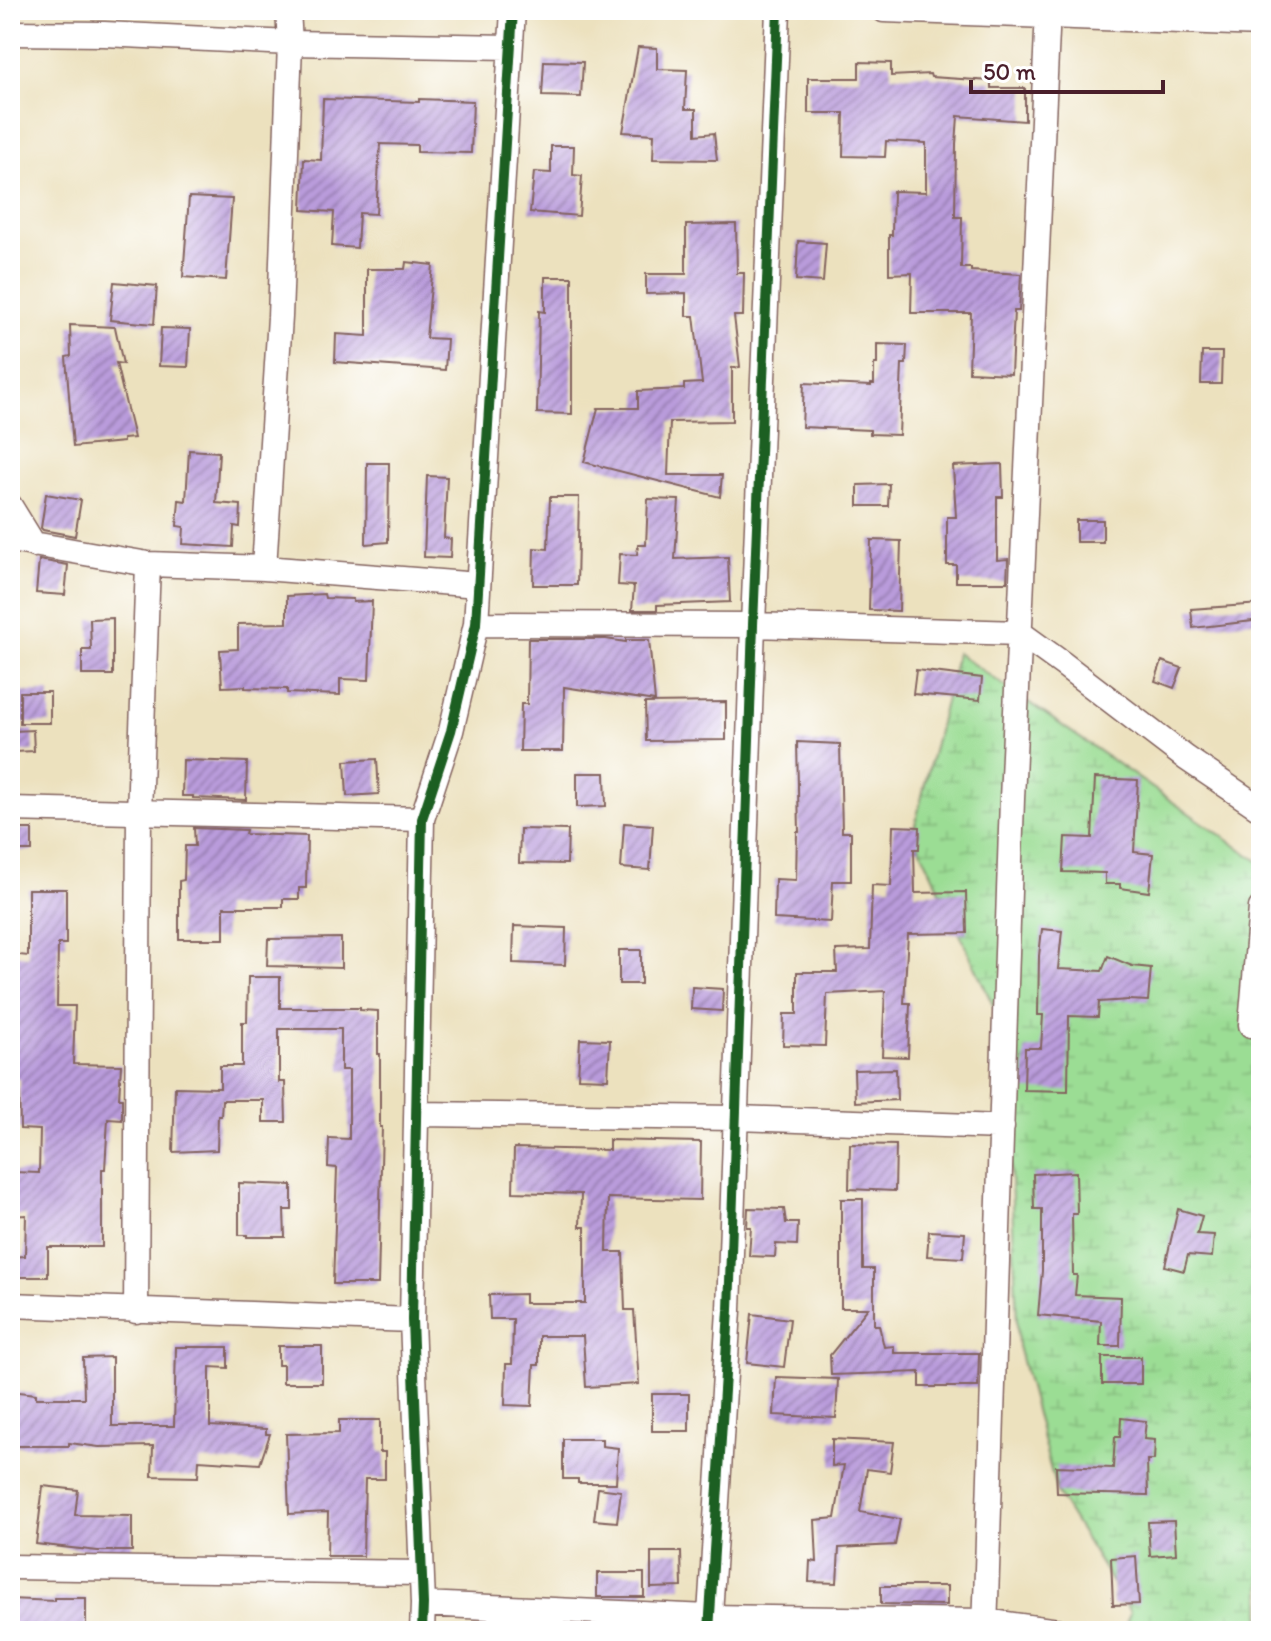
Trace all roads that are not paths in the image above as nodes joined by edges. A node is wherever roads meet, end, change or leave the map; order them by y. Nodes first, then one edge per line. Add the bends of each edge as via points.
1 (288, 10) edge
2 (513, 10) edge
3 (778, 10) edge
4 (884, 10) edge
5 (1048, 13) edge
6 (1261, 24) edge
7 (10, 33) edge
8 (290, 43) junction
9 (510, 47) junction
10 (10, 506) edge
11 (22, 542) edge
12 (148, 564) junction
13 (264, 568) junction
14 (478, 585) junction
15 (476, 624) junction
16 (753, 625) junction
17 (1020, 633) junction
18 (10, 809) edge
19 (1261, 809) edge
20 (139, 813) junction
21 (422, 819) junction
22 (1261, 908) edge
23 (1251, 1025) dead end
24 (417, 1114) junction
25 (736, 1118) junction
26 (1002, 1127) junction
27 (10, 1305) edge
28 (136, 1311) junction
29 (412, 1320) junction
30 (10, 1567) edge
31 (421, 1573) junction
32 (423, 1604) junction
33 (709, 1624) edge
34 (985, 1626) edge
35 (422, 1631) edge
36 (1058, 1631) edge

1 - 8 street
2 - 9 street
3 - 16 street
4 - 5 street
5 - 6 street
5 - 17 street
7 - 8 street
8 - 9 street
8 - 13 street
9 - 14 street
10 - 11 street
11 - 12 street
12 - 13 street
12 - 20 street
13 - 14 street
14 - 15 street
15 - 16 street
15 - 21 street via 451,731
16 - 17 street
16 - 25 street
17 - 19 street
17 - 26 street
18 - 20 street
20 - 21 street
20 - 28 street
21 - 24 street
22 - 23 street
24 - 25 street
24 - 29 street
25 - 26 street
25 - 33 street
26 - 34 street
27 - 28 street
28 - 29 street
29 - 31 street
30 - 31 street
31 - 32 street
32 - 33 street
32 - 35 street
33 - 34 street
34 - 36 street

